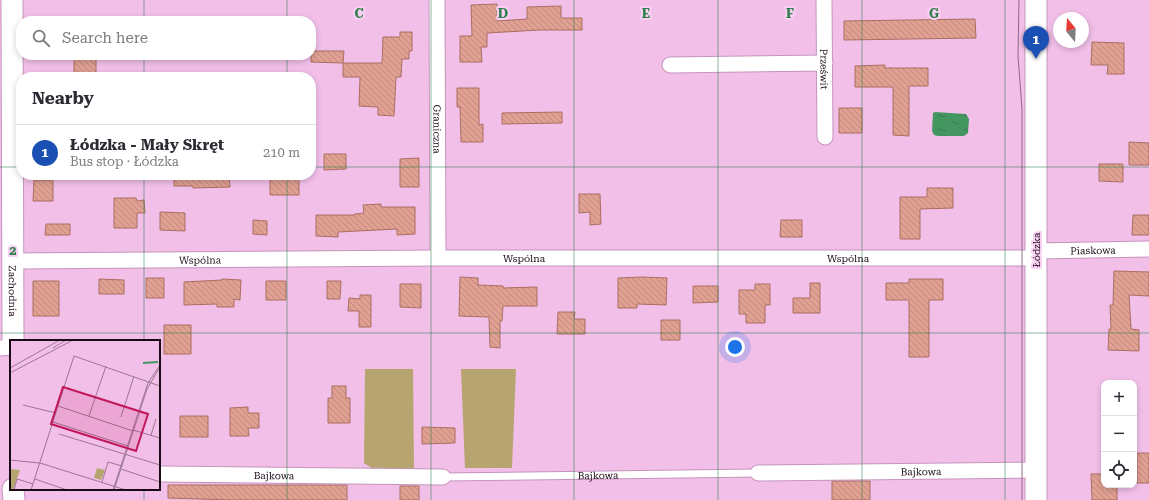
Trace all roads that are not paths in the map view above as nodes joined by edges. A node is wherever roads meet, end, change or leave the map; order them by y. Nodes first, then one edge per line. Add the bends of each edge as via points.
1 (12, 0) edge
2 (437, 0) edge
3 (824, 0) edge
4 (1036, 0) edge
5 (824, 63) junction
6 (670, 65) dead end
7 (825, 137) dead end
8 (1149, 249) edge
9 (1036, 255) junction
10 (438, 258) junction
11 (13, 262) junction
12 (13, 340) edge
13 (10, 347) edge
14 (0, 348) edge
15 (1036, 470) junction
16 (758, 473) joint
17 (160, 474) edge
18 (443, 477) joint
19 (1036, 500) edge

1 - 11 main road, Zachodnia
2 - 10 street, Graniczna
3 - 5 street, Prześwit
4 - 9 main road, Łódzka
5 - 6 street
5 - 7 street, Prześwit
8 - 9 street, Piaskowa
9 - 10 street, Wspólna
9 - 15 main road, Łódzka
10 - 11 street, Wspólna
11 - 12 main road, Zachodnia
13 - 14 street
15 - 16 street, Bajkowa
15 - 19 main road, Łódzka
16 - 18 lane, Bajkowa
17 - 18 street, Bajkowa

